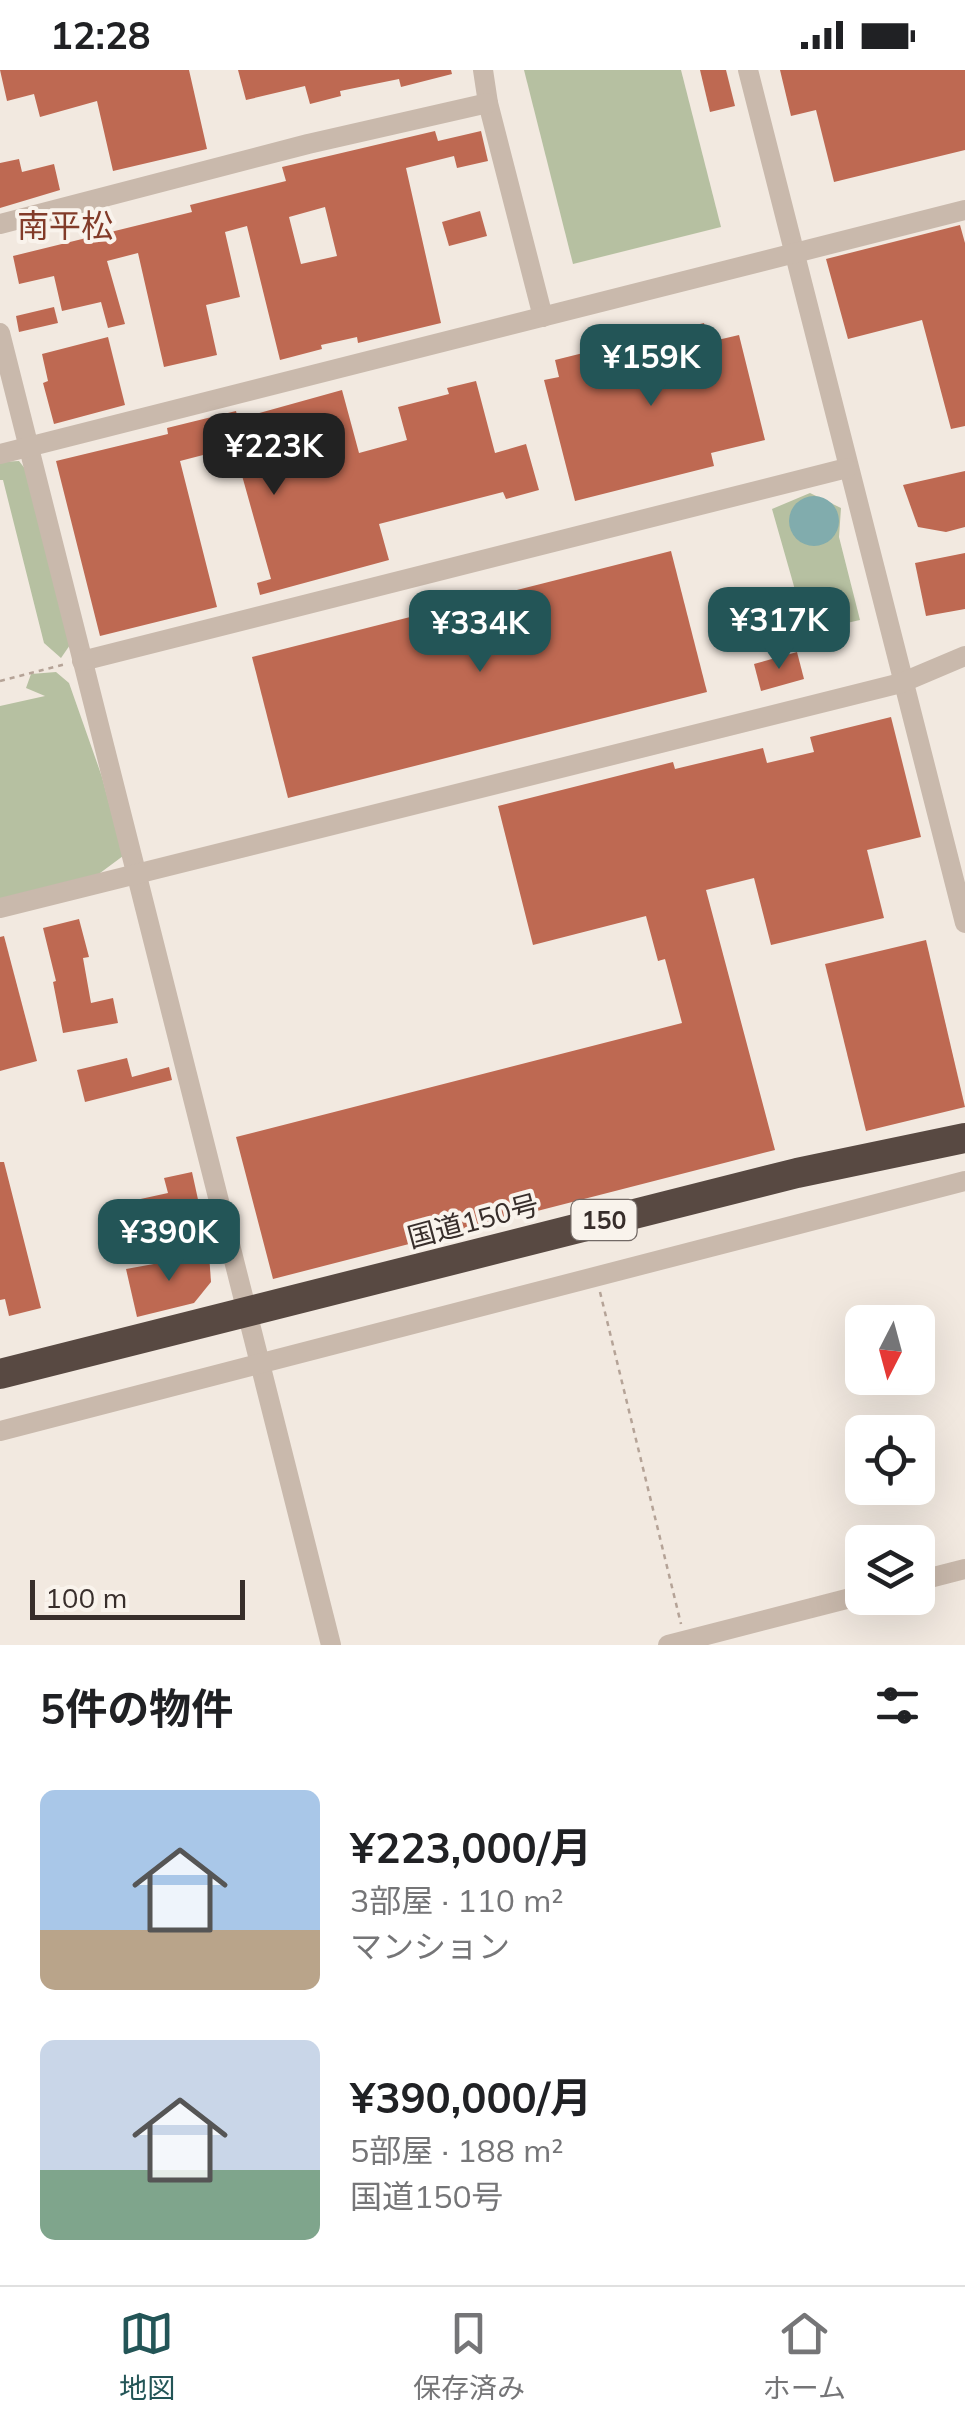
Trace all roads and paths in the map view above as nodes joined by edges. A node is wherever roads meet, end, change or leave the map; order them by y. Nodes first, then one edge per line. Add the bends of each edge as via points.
1 (482, 70) edge
2 (748, 70) edge
3 (488, 103) junction
4 (965, 210) edge
5 (0, 224) edge
6 (796, 253) junction
7 (544, 317) junction
8 (0, 333) edge
9 (28, 447) junction
10 (0, 454) edge
11 (847, 468) junction
12 (965, 656) edge
13 (82, 661) junction
14 (0, 681) edge
15 (901, 683) junction
16 (137, 873) junction
17 (0, 908) edge
18 (965, 923) edge
19 (965, 1138) edge
20 (965, 1181) edge
21 (597, 1279) junction
22 (246, 1313) junction
23 (260, 1364) junction
24 (0, 1374) edge
25 (0, 1430) edge
26 (965, 1569) edge
27 (935, 1577) edge
28 (845, 1600) edge
29 (677, 1643) edge
30 (331, 1645) edge

1 - 3 street
2 - 6 street
3 - 5 street
3 - 7 street
4 - 6 street
6 - 7 street
6 - 11 street
7 - 9 street
8 - 9 street
9 - 10 street
9 - 13 street
11 - 13 street
11 - 15 street
12 - 15 street
13 - 14 path
13 - 16 street
15 - 16 street
15 - 18 street
16 - 17 street
16 - 22 street
19 - 22 highway, 国道150号 / 150 via 797,1173
20 - 21 street
21 - 23 street
21 - 29 path
22 - 23 street
22 - 24 highway, 国道150号 / 150
23 - 25 street
23 - 30 street
26 - 27 street
28 - 29 street

